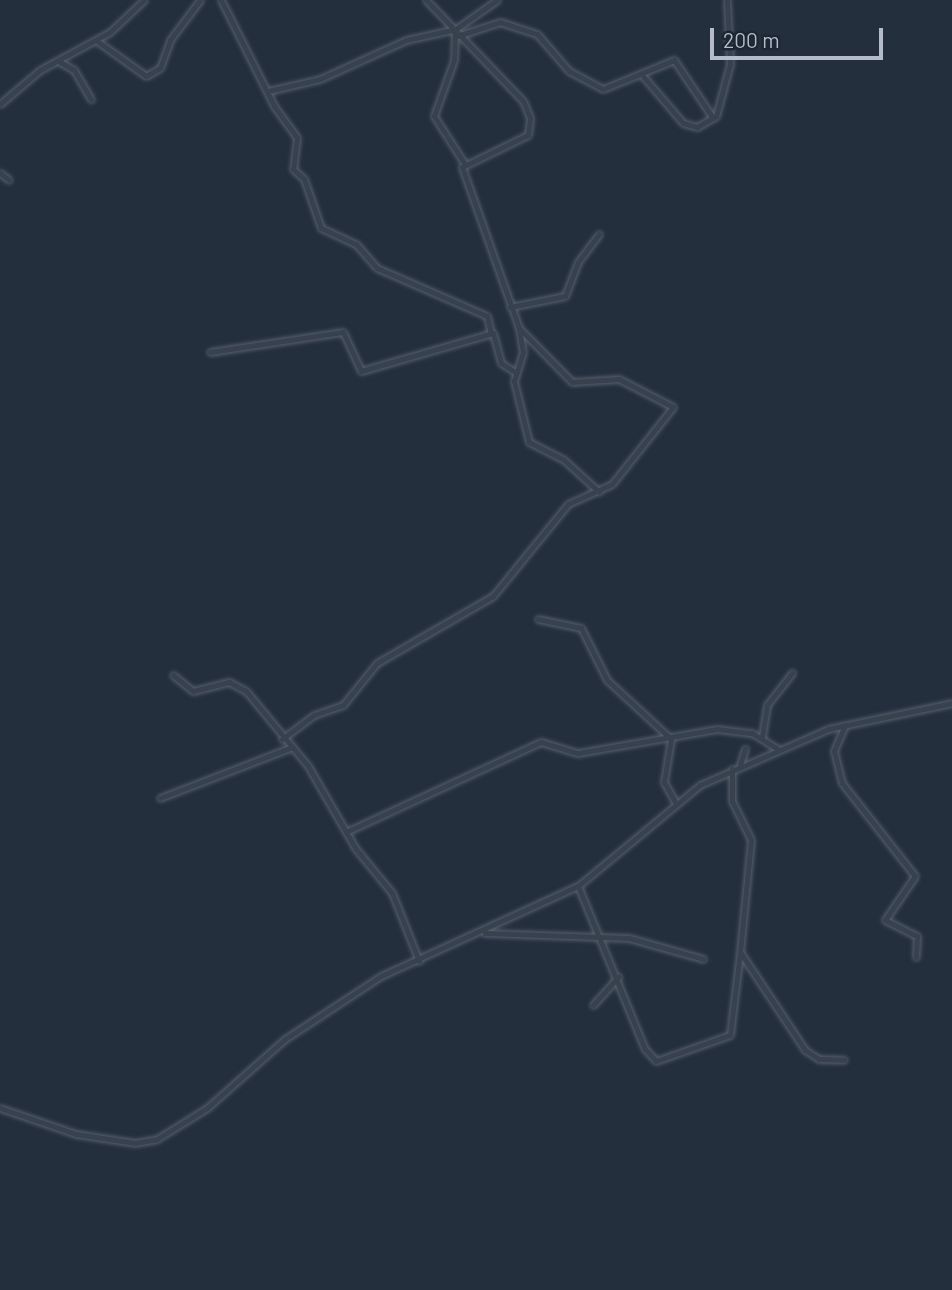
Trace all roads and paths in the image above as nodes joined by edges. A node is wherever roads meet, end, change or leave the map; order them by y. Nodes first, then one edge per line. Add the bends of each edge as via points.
1 (144, 0) edge
2 (200, 0) edge
3 (221, 0) edge
4 (426, 0) edge
5 (497, 0) edge
6 (727, 0) edge
7 (454, 32) junction
8 (97, 41) junction
9 (60, 62) junction
10 (642, 75) junction
11 (268, 92) junction
12 (91, 99) dead end
13 (0, 104) edge
14 (713, 118) junction
15 (464, 163) junction
16 (0, 173) edge
17 (9, 180) dead end
18 (599, 234) dead end
19 (510, 307) junction
20 (519, 328) junction
21 (491, 333) junction
22 (210, 352) dead end
23 (515, 372) junction
24 (599, 492) junction
25 (538, 619) dead end
26 (792, 673) dead end
27 (173, 675) dead end
28 (952, 703) edge
29 (845, 725) junction
30 (762, 737) junction
31 (282, 739) junction
32 (671, 739) junction
33 (292, 747) junction
34 (745, 748) dead end
35 (779, 750) junction
36 (740, 766) junction
37 (732, 769) junction
38 (160, 798) dead end
39 (676, 804) junction
40 (346, 832) junction
41 (578, 886) junction
42 (482, 933) junction
43 (598, 935) junction
44 (740, 952) junction
45 (916, 957) dead end
46 (703, 959) dead end
47 (419, 961) junction
48 (618, 977) junction
49 (593, 1005) dead end
50 (844, 1060) dead end
51 (0, 1108) edge

1 - 8 street
2 - 8 street via 170,40 160,68 146,76
3 - 11 street
4 - 7 street
5 - 7 street
6 - 14 street via 730,64 724,100
7 - 10 street via 500,22 537,34 594,88
7 - 11 street
7 - 15 street via 454,60 434,116
7 - 15 street via 523,101 532,128
8 - 9 street
9 - 12 street via 74,70
9 - 13 street via 40,69
10 - 14 street via 683,123 697,127
10 - 14 street via 679,62
11 - 21 street via 297,138 293,169 304,179 322,229 356,244 377,268 486,316
15 - 19 street
16 - 17 street
18 - 19 street via 578,262 565,296
19 - 20 street
20 - 23 street via 523,352
20 - 24 street via 572,383 619,379 672,405 666,421
21 - 22 street via 359,371 343,332
21 - 23 street via 501,363
23 - 24 street via 529,442 565,460
24 - 31 street via 568,504 489,600 377,663 342,705 314,715
25 - 32 street via 581,628 607,680
26 - 30 street via 767,705
27 - 31 street via 193,691 236,684
28 - 29 street via 905,718
29 - 35 street
29 - 45 street via 834,751 842,783 915,876 885,920 917,936
30 - 32 street via 708,729
30 - 35 street
31 - 33 street
32 - 39 street via 663,771
32 - 40 street via 578,753 549,741 533,744
33 - 38 street
33 - 40 street
34 - 36 street
35 - 36 street
36 - 37 street
37 - 39 street
37 - 44 street via 732,801 751,840
39 - 41 street
40 - 47 street via 392,893
41 - 42 street
41 - 43 street
42 - 43 street
42 - 47 street
43 - 46 street via 664,944
43 - 48 street
44 - 48 street via 730,1035 664,1063 647,1054
44 - 50 street via 805,1050 819,1059
47 - 51 street via 380,976 311,1021 207,1108 157,1139 135,1143 76,1134
48 - 49 street

